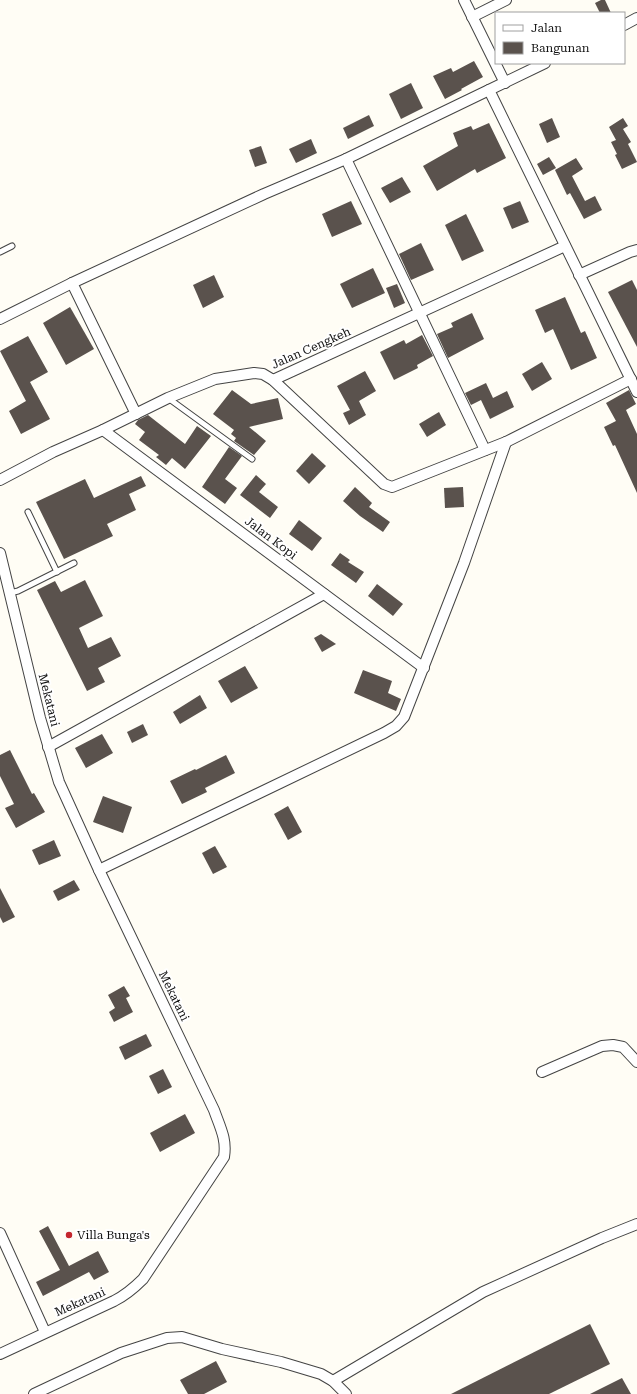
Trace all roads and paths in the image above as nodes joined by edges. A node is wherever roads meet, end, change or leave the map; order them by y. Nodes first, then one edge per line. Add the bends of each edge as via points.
1 (464, 0) edge
2 (506, 0) edge
3 (472, 17) junction
4 (637, 18) edge
5 (625, 24) edge
6 (543, 64) edge
7 (504, 83) junction
8 (489, 90) junction
9 (346, 159) junction
10 (12, 246) dead end
11 (565, 246) junction
12 (637, 250) edge
13 (0, 252) edge
14 (579, 275) junction
15 (72, 283) junction
16 (419, 313) junction
17 (0, 319) edge
18 (631, 379) junction
19 (274, 380) junction
20 (637, 392) edge
21 (168, 398) junction
22 (136, 414) junction
23 (103, 430) junction
24 (506, 442) junction
25 (485, 450) junction
26 (252, 459) dead end
27 (0, 480) edge
28 (28, 512) dead end
29 (0, 553) edge
30 (74, 563) dead end
31 (57, 572) junction
32 (10, 593) junction
33 (324, 594) junction
34 (424, 668) junction
35 (48, 747) junction
36 (99, 870) junction
37 (637, 1062) edge
38 (542, 1072) dead end
39 (637, 1224) edge
40 (0, 1233) edge
41 (45, 1332) junction
42 (0, 1354) edge
43 (333, 1381) junction
44 (34, 1394) edge
45 (346, 1394) edge

1 - 3 street
2 - 3 street
3 - 7 street
4 - 5 street
6 - 7 street
7 - 8 street
8 - 9 street
8 - 11 street
9 - 15 street
9 - 16 street
10 - 13 lane
11 - 14 street
11 - 16 street, Jalan Cengkeh
12 - 14 street
14 - 18 street
15 - 17 street
15 - 22 street
16 - 19 street, Jalan Cengkeh
16 - 25 street
18 - 20 street
18 - 24 street
19 - 21 street, Jalan Cengkeh via 263,374 254,373 215,379
19 - 25 street via 388,486 392,487
21 - 22 street, Jalan Cengkeh
21 - 26 lane
22 - 23 street, Jalan Cengkeh
23 - 27 street, Jalan Cengkeh via 53,452
23 - 33 street, Jalan Kopi
24 - 25 street
24 - 34 street
28 - 31 lane
29 - 32 street, Mekatani
30 - 31 lane
31 - 32 lane
32 - 35 street, Mekatani
33 - 34 street, Jalan Kopi
33 - 35 street
34 - 36 street via 404,717 396,726
35 - 36 street, Mekatani via 59,782
36 - 41 street, Mekatani via 214,1110 226,1147 224,1157 143,1279 124,1296
37 - 38 street via 622,1046 613,1044 602,1046
39 - 43 street via 483,1292
40 - 41 street
41 - 42 street, Mekatani
43 - 44 street via 321,1374 281,1362 182,1337 166,1338 121,1353
43 - 45 street

